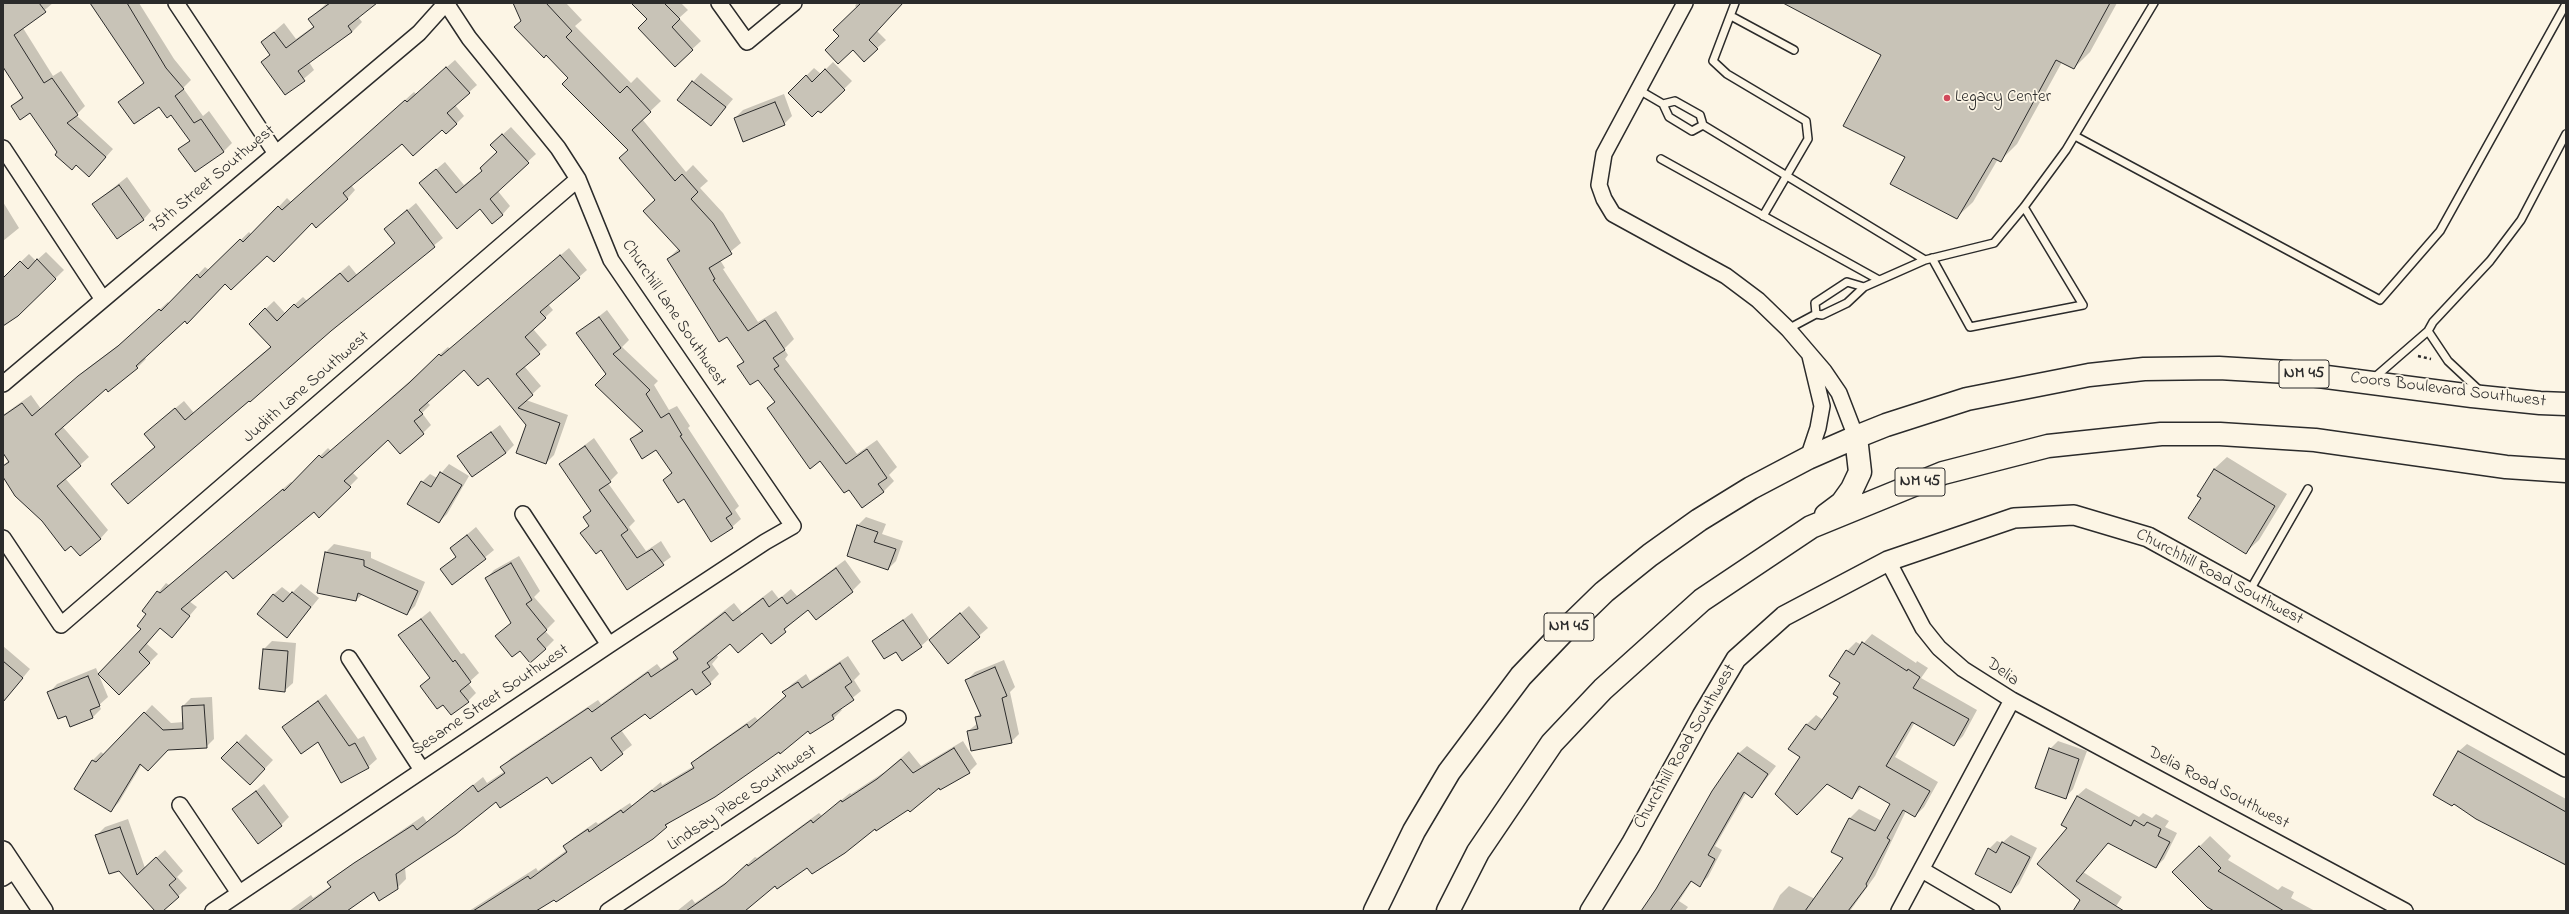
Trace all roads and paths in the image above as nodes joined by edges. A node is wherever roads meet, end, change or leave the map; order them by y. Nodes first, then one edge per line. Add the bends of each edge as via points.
1 (176, 3) edge
2 (446, 3) edge
3 (719, 3) edge
4 (794, 3) edge
5 (1685, 3) edge
6 (1735, 3) edge
7 (2154, 3) edge
8 (2566, 4) edge
9 (1731, 16) junction
10 (1794, 50) dead end
11 (1639, 90) junction
12 (1663, 104) junction
13 (1703, 125) junction
14 (2566, 134) edge
15 (2075, 136) junction
16 (3, 148) edge
17 (275, 152) junction
18 (1661, 159) dead end
19 (1785, 175) junction
20 (578, 179) junction
21 (2024, 207) junction
22 (1763, 216) junction
23 (1928, 259) junction
24 (1879, 280) junction
25 (1864, 287) junction
26 (102, 298) junction
27 (1816, 314) junction
28 (1788, 329) junction
29 (2428, 331) junction
30 (1810, 356) junction
31 (2370, 381) junction
32 (3, 384) edge
33 (2487, 397) junction
34 (2566, 404) edge
35 (1856, 437) junction
36 (1808, 458) junction
37 (2566, 471) edge
38 (2308, 489) dead end
39 (523, 514) dead end
40 (793, 526) joint
41 (1811, 528) junction
42 (3, 538) edge
43 (1888, 562) junction
44 (2249, 592) junction
45 (609, 645) junction
46 (349, 658) dead end
47 (2012, 700) junction
48 (898, 718) dead end
49 (2566, 767) edge
50 (422, 770) junction
51 (180, 806) dead end
52 (3, 851) edge
53 (1922, 870) junction
54 (9, 874) edge
55 (239, 893) junction
56 (43, 911) edge
57 (213, 911) edge
58 (608, 911) edge
59 (1375, 911) edge
60 (1448, 911) edge
61 (1590, 911) edge
62 (1899, 911) edge
63 (1992, 911) edge
64 (2405, 911) edge

1 - 17 street
2 - 17 street, 75th Street Southwest via 419,33
2 - 20 street, Churchill Lane Southwest via 469,38 558,148
3 - 4 street via 747,42
5 - 11 street
6 - 9 lane
7 - 15 lane
8 - 15 lane via 2440,231 2380,300
9 - 10 lane
9 - 19 lane via 1713,61 1727,74 1806,121 1808,139
11 - 12 lane
11 - 28 street via 1604,154 1599,185 1613,214 1726,276 1758,300
12 - 13 lane via 1674,101 1700,115
12 - 13 lane via 1669,117 1692,131
13 - 19 lane
14 - 29 lane via 2521,220 2490,261 2432,322
15 - 21 lane
16 - 26 street
17 - 26 street, 75th Street Southwest
18 - 22 lane
19 - 22 lane
19 - 23 lane
20 - 40 street, Churchill Lane Southwest via 611,260
20 - 42 street, Judith Lane Southwest via 61,625
21 - 23 lane via 1994,243
21 - 23 lane via 2083,305 1970,327
22 - 24 lane
23 - 24 lane
24 - 25 lane
25 - 27 lane via 1847,303 1822,315
25 - 27 lane via 1847,282 1815,303
26 - 32 street, 75th Street Southwest
27 - 28 lane
28 - 30 street
29 - 31 lane
29 - 33 lane via 2448,361
30 - 35 street via 1839,393
30 - 36 street via 1822,406
31 - 33 main road, Coors Boulevard Southwest / NM 45
31 - 35 main road, Coors Boulevard Southwest / NM 45 via 2219,368 2144,369 2089,375 1967,399
33 - 34 main road, Coors Boulevard Southwest / NM 45
35 - 36 main road, Coors Boulevard Southwest / NM 45
35 - 41 main road via 1860,472 1852,489 1842,503
36 - 59 main road, Coors Boulevard Southwest / NM 45 via 1718,508 1650,555 1604,592 1531,666 1486,720 1449,772 1414,831
37 - 41 main road, NM 45 via 2506,467 2315,440 2220,434 2161,434 2048,446 1994,458 1943,473
38 - 44 lane
39 - 45 street
40 - 45 street, Sesame Street Southwest
41 - 60 main road, NM 45 via 1702,600 1603,689 1552,743 1478,852
43 - 44 street, Churchhill Road Southwest via 2014,518 2074,515 2148,537
43 - 47 street, Delia via 1923,628 1939,648 1963,668
43 - 61 street, Churchhill Road Southwest via 1784,616 1736,659
44 - 49 street, Churchhill Road Southwest
45 - 50 street, Sesame Street Southwest
46 - 50 street
47 - 53 street, Delia
47 - 64 street, Delia Road Southwest
48 - 58 street, Lindsay Place Southwest
50 - 55 street, Sesame Street Southwest
51 - 55 street
52 - 54 street
53 - 62 street, Delia
53 - 63 street
54 - 56 street
55 - 57 street, Sesame Street Southwest

